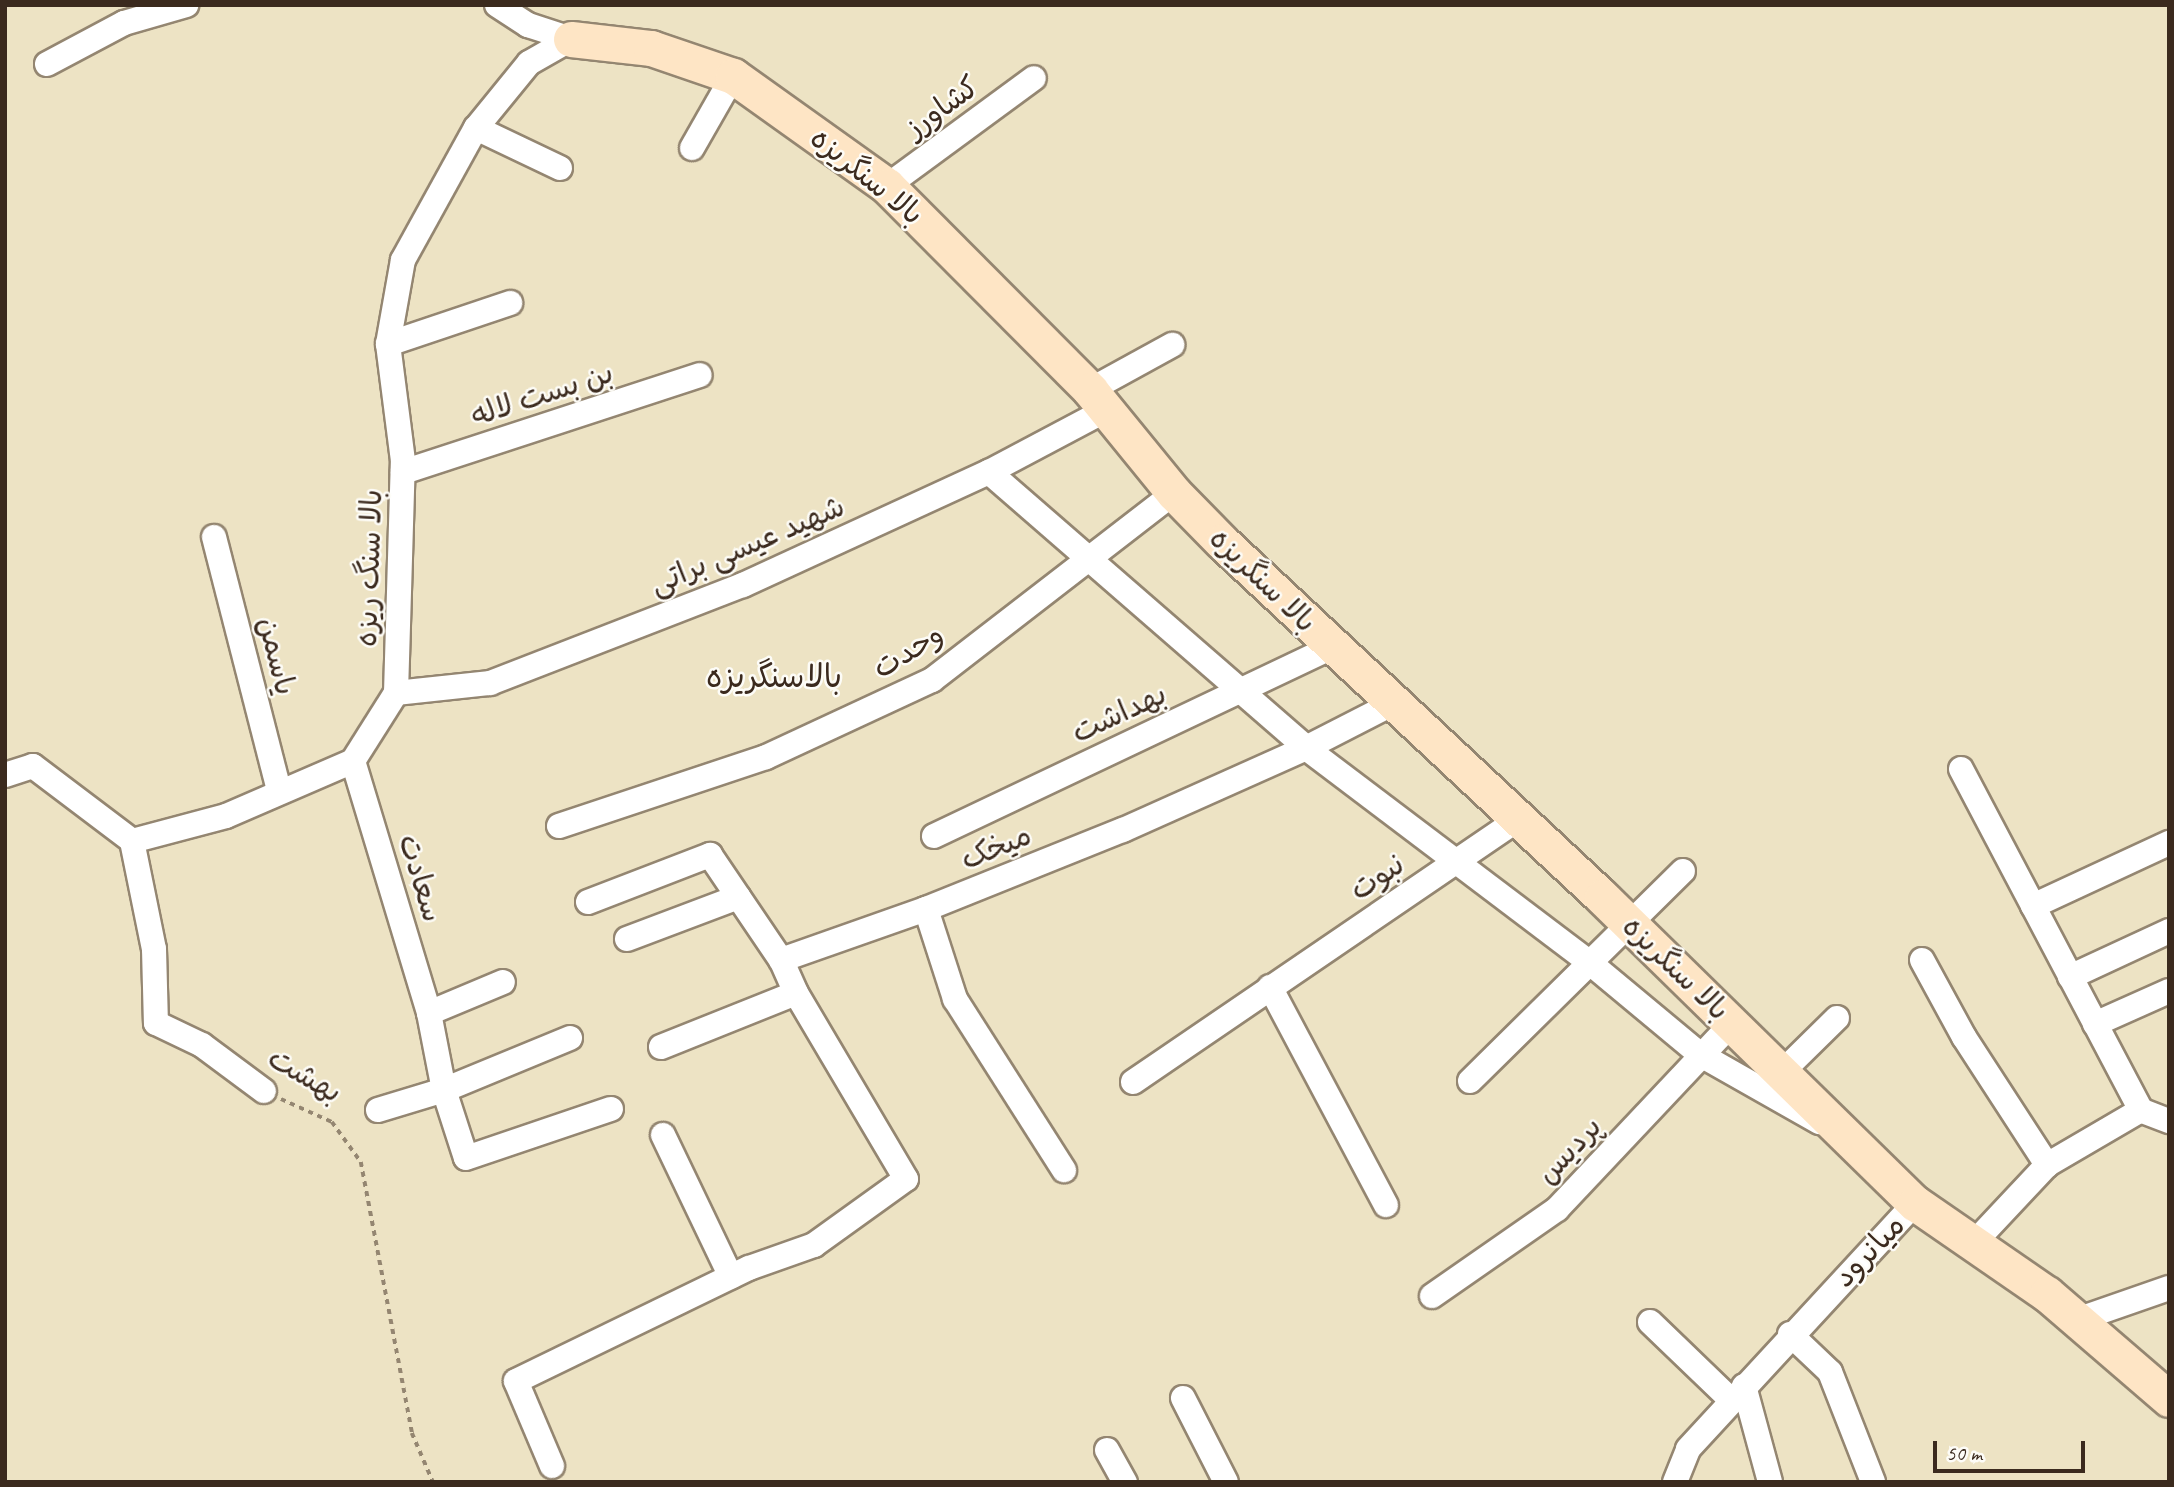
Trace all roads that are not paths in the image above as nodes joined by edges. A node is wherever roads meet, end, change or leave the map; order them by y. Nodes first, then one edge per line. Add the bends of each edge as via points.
1 (186, 5) edge
2 (497, 5) edge
3 (118, 14) edge
4 (570, 39) junction
5 (47, 64) dead end
6 (733, 76) junction
7 (1034, 78) dead end
8 (476, 128) junction
9 (692, 148) dead end
10 (561, 169) dead end
11 (887, 186) junction
12 (510, 303) dead end
13 (388, 344) junction
14 (1172, 345) dead end
15 (700, 374) dead end
16 (1099, 399) junction
17 (403, 472) junction
18 (989, 472) junction
19 (1174, 493) junction
20 (214, 537) dead end
21 (1087, 556) junction
22 (1332, 647) junction
23 (1240, 691) junction
24 (396, 692) junction
25 (1394, 703) junction
26 (1306, 748) junction
27 (353, 761) junction
28 (1961, 769) dead end
29 (5, 775) edge
30 (279, 790) junction
31 (1519, 819) junction
32 (559, 826) dead end
33 (934, 836) dead end
34 (132, 841) junction
35 (2169, 843) edge
36 (1458, 860) junction
37 (1683, 871) dead end
38 (738, 897) junction
39 (588, 902) dead end
40 (2033, 906) junction
41 (926, 909) junction
42 (1630, 924) junction
43 (2169, 931) edge
44 (627, 939) dead end
45 (781, 960) junction
46 (1923, 960) dead end
47 (1590, 963) junction
48 (2070, 977) junction
49 (503, 982) dead end
50 (1270, 987) junction
51 (2169, 991) edge
52 (796, 993) junction
53 (429, 1013) junction
54 (1837, 1018) dead end
55 (1732, 1023) junction
56 (2095, 1024) junction
57 (570, 1038) dead end
58 (661, 1047) dead end
59 (1702, 1055) junction
60 (1782, 1072) junction
61 (1470, 1081) dead end
62 (1133, 1082) dead end
63 (444, 1090) junction
64 (264, 1091) road end
65 (378, 1110) dead end
66 (611, 1110) dead end
67 (2140, 1110) junction
68 (2169, 1121) edge
69 (663, 1135) dead end
70 (1849, 1139) junction
71 (2047, 1165) junction
72 (1064, 1170) dead end
73 (1915, 1203) junction
74 (1386, 1205) dead end
75 (1971, 1245) junction
76 (731, 1277) junction
77 (2169, 1288) edge
78 (1432, 1296) dead end
79 (2077, 1320) junction
80 (1650, 1322) dead end
81 (1790, 1334) junction
82 (1737, 1393) junction
83 (1183, 1398) dead end
84 (2169, 1399) edge
85 (1107, 1450) dead end
86 (552, 1466) dead end
87 (1125, 1482) edge
88 (1226, 1482) edge
89 (1675, 1482) edge
90 (1770, 1482) edge
91 (1873, 1482) edge

1 - 3 street
2 - 4 street via 528,25
3 - 5 street
4 - 6 street, بالا سنگریزه via 651,48
4 - 8 street, بالا سنگ ریزه via 529,63
6 - 9 street
6 - 11 street, بالا سنگریزه
7 - 11 street, کشاورز
8 - 10 street
8 - 13 street, بالا سنگ ریزه via 403,260
11 - 16 street, بالا سنگریزه
12 - 13 street
13 - 17 street, بالا سنگ ریزه
14 - 16 street, شهید عیسی براتی
15 - 17 street, بن بست لاله
16 - 18 street, شهید عیسی براتی
16 - 19 street, بالا سنگریزه
17 - 24 street, بالا سنگ ریزه
18 - 21 street
18 - 24 street, شهید عیسی براتی via 743,585 490,683
19 - 21 street, وحدت
19 - 22 street, بالا سنگریزه
20 - 30 street, یاسمن
21 - 23 street
21 - 32 street, وحدت via 932,680 766,757
22 - 23 street, بهداشت
22 - 25 street, بالا سنگریزه
23 - 26 street
23 - 33 street, بهداشت
24 - 27 street
25 - 26 street, میخک
25 - 31 street, بالا سنگریزه
26 - 36 street
26 - 41 street, میخک via 1123,830
27 - 30 street
27 - 53 street, سعادت
28 - 40 street
29 - 34 street via 33,766
30 - 34 street via 226,817
31 - 36 street, نبوت
31 - 42 street, بالا سنگریزه
34 - 64 street, بهشت via 154,949 156,1023 203,1045
35 - 40 street
36 - 47 street
36 - 50 street, نبوت
37 - 42 street
38 - 39 street via 710,855
38 - 44 street
38 - 45 street
40 - 48 street
41 - 45 street, میخک
41 - 72 street via 955,999
42 - 47 street
42 - 55 street, بالا سنگریزه
43 - 48 street
45 - 52 street
46 - 71 street via 1964,1037
47 - 59 street
47 - 61 street
48 - 56 street
49 - 53 street
50 - 62 street, نبوت
50 - 74 street
51 - 56 street
52 - 58 street
52 - 76 street via 906,1180 814,1245
53 - 63 street, سعادت
54 - 60 street
55 - 59 street, پردیس
55 - 60 street, بالا سنگریزه
56 - 67 street
57 - 63 street
59 - 70 street
59 - 78 street, پردیس via 1558,1209
60 - 70 street, بالا سنگریزه
63 - 65 street
63 - 66 street, سعادت via 466,1158
67 - 68 street
67 - 71 street
69 - 76 street
70 - 73 street, بالا سنگریزه
71 - 75 street
73 - 75 street, میانرود
73 - 81 street, میانرود
75 - 79 street, میانرود
76 - 86 street via 516,1381
77 - 79 street
79 - 84 street, میانرود
80 - 82 street
81 - 82 street, میانرود
81 - 91 street via 1830,1372
82 - 89 street, میانرود via 1688,1449
82 - 90 street
83 - 88 street
85 - 87 street

